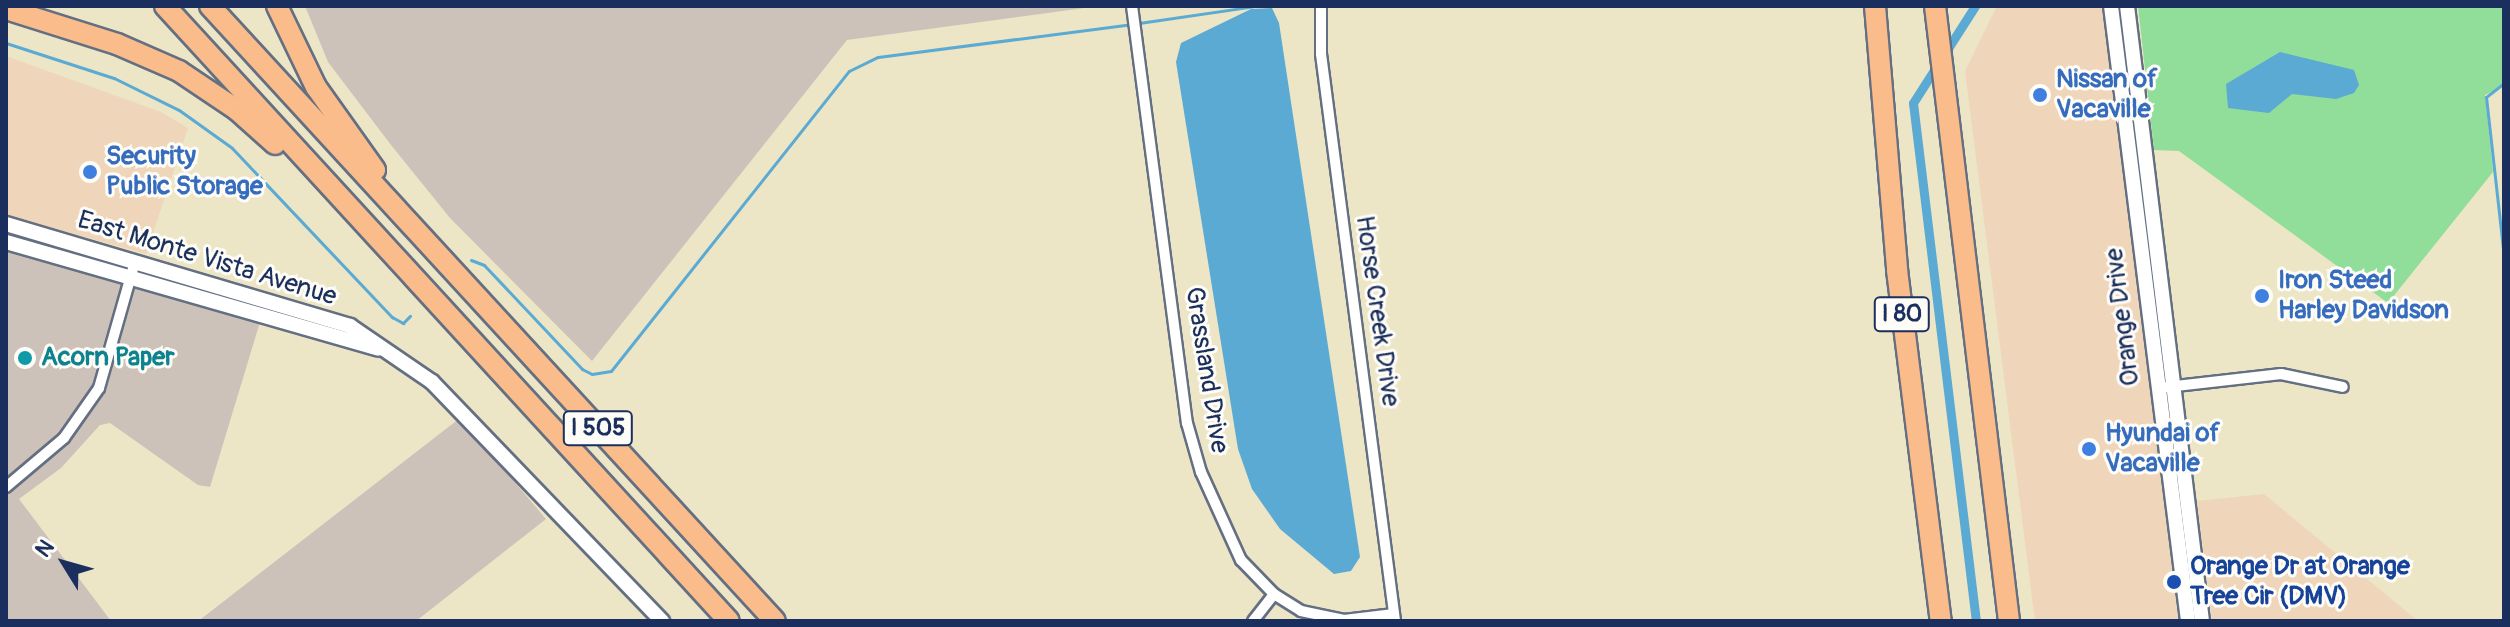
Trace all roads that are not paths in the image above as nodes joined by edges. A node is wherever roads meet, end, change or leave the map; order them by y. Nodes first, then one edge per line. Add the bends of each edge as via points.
1 (165, 6) edge
2 (210, 6) edge
3 (277, 6) edge
4 (1321, 6) edge
5 (1875, 6) edge
6 (1935, 6) edge
7 (2111, 6) edge
8 (2127, 6) edge
9 (6, 9) edge
10 (1133, 10) edge
11 (6, 224) edge
12 (421, 236) junction
13 (6, 242) edge
14 (135, 262) junction
15 (411, 274) junction
16 (130, 279) junction
17 (389, 351) junction
18 (2173, 387) junction
19 (2343, 387) dead end
20 (2156, 388) junction
21 (6, 487) edge
22 (1274, 594) junction
23 (1395, 618) edge
24 (662, 621) edge
25 (729, 621) edge
26 (775, 621) edge
27 (1253, 621) edge
28 (1941, 621) edge
29 (2009, 621) edge
30 (2188, 621) edge
31 (2202, 621) edge

1 - 15 highway, I 505
2 - 12 highway, I 505
3 - 12 highway via 316,87
4 - 23 street, Horse Creek Drive via 1321,54
5 - 28 highway, I 80 via 1898,284
6 - 29 highway, I 80
7 - 20 street, Orange Drive
8 - 18 street, Orange Drive
9 - 15 highway via 150,56 209,89 260,129
10 - 22 street, Grassland Drive via 1187,423 1201,472 1241,560
11 - 14 street, East Monte Vista Avenue
12 - 26 highway, I 505
13 - 16 street, East Monte Vista Avenue
14 - 16 street
14 - 17 street, East Monte Vista Avenue via 350,326
15 - 25 highway, I 505
16 - 17 street, East Monte Vista Avenue
16 - 21 street via 99,388 64,438
17 - 24 street, East Monte Vista Avenue via 432,382
18 - 19 street via 2281,374
18 - 20 street
18 - 31 street, Orange Drive
20 - 30 street, Orange Drive
22 - 23 street, Grassland Drive via 1301,611 1344,620
22 - 27 street

